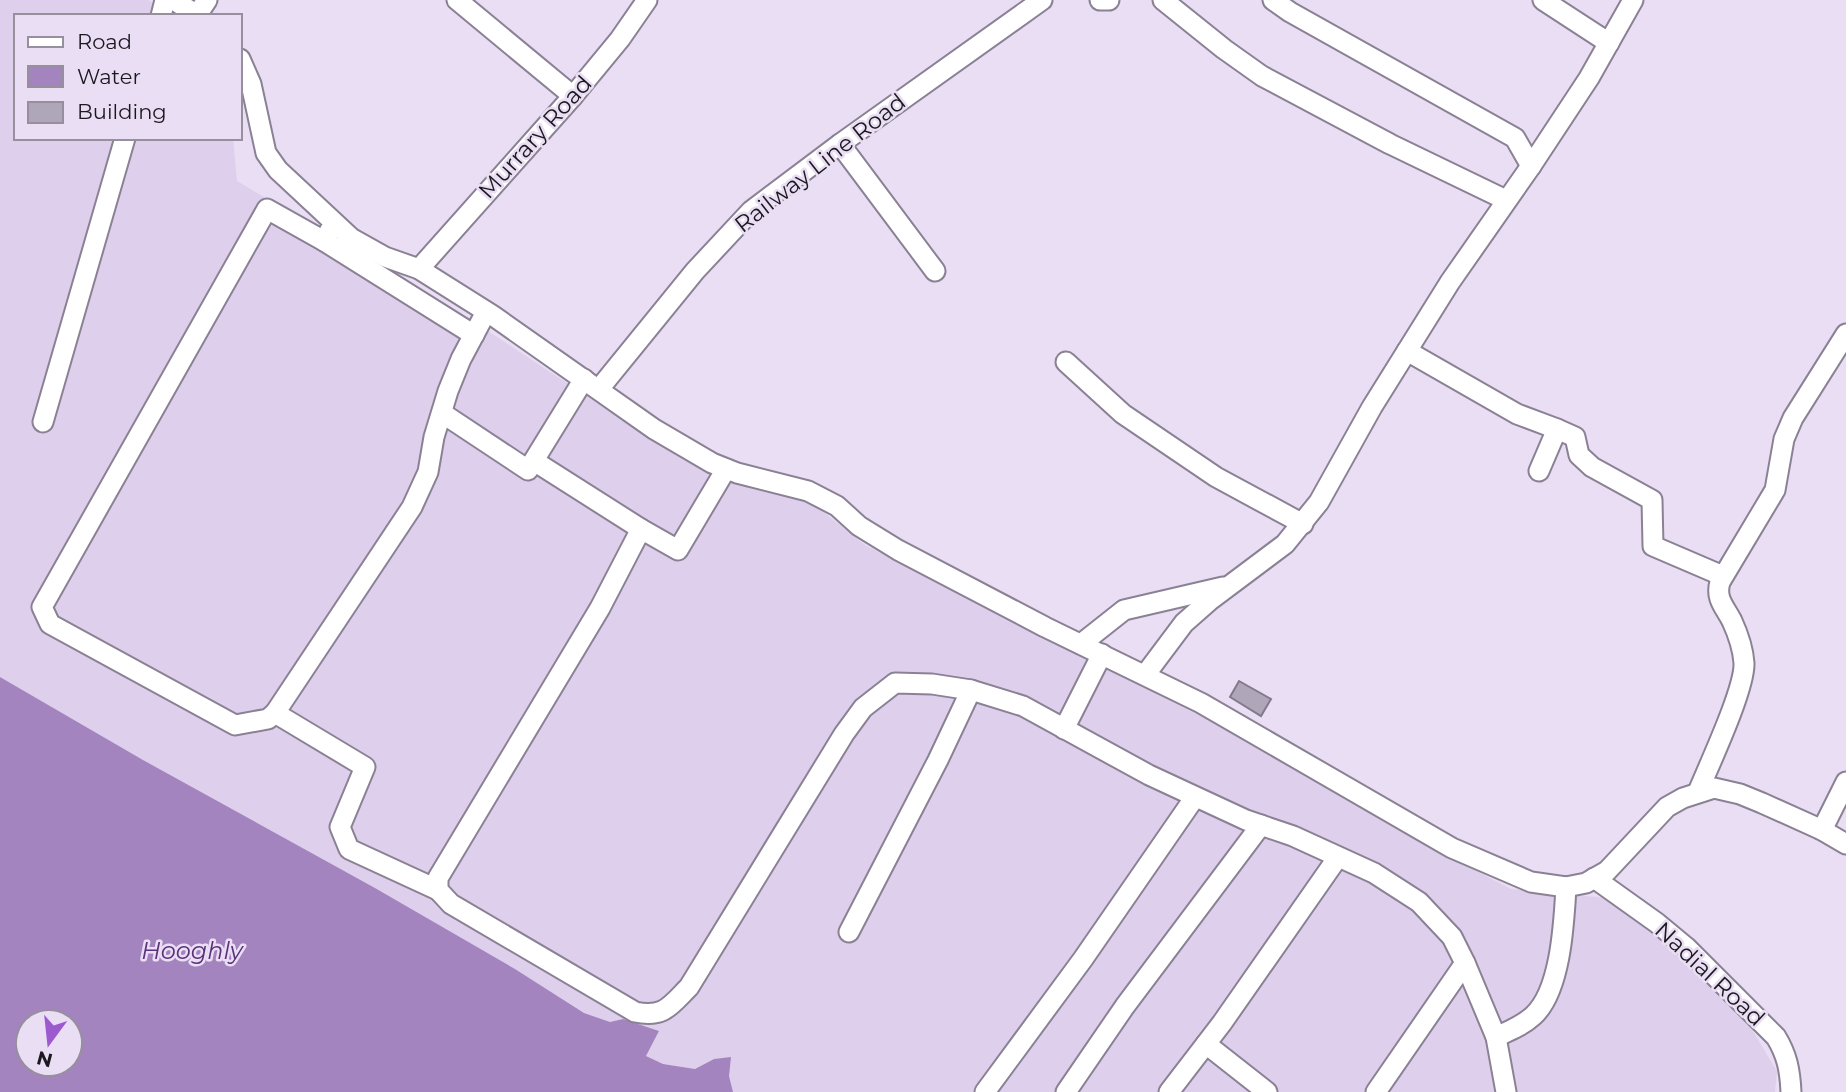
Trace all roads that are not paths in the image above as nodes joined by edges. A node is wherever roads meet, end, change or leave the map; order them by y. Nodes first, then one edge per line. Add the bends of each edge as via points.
1 (174, 0) edge
2 (457, 0) edge
3 (647, 0) edge
4 (1042, 0) edge
5 (1100, 0) edge
6 (1108, 0) edge
7 (1163, 0) edge
8 (1273, 0) edge
9 (1543, 0) edge
10 (1633, 0) edge
11 (201, 10) edge
12 (1609, 43) junction
13 (242, 64) edge
14 (573, 96) junction
15 (124, 140) edge
16 (840, 144) junction
17 (1531, 166) junction
18 (1506, 200) junction
19 (335, 223) junction
20 (324, 241) junction
21 (419, 269) junction
22 (935, 271) dead end
23 (486, 312) junction
24 (1846, 334) edge
25 (474, 335) junction
26 (1407, 351) junction
27 (1066, 362) dead end
28 (591, 384) junction
29 (442, 413) junction
30 (43, 422) dead end
31 (1557, 429) junction
32 (534, 461) junction
33 (726, 469) junction
34 (1539, 471) dead end
35 (1303, 524) junction
36 (641, 529) junction
37 (1723, 576) junction
38 (1233, 585) junction
39 (1081, 644) junction
40 (1101, 654) junction
41 (1145, 676) junction
42 (971, 690) junction
43 (275, 713) junction
44 (1064, 729) junction
45 (1846, 782) edge
46 (1698, 792) junction
47 (1195, 797) junction
48 (1261, 825) junction
49 (1822, 830) junction
50 (1846, 844) edge
51 (1338, 857) junction
52 (1594, 878) junction
53 (1566, 887) junction
54 (438, 890) junction
55 (849, 932) dead end
56 (1465, 963) junction
57 (1496, 1037) junction
58 (1206, 1044) junction
59 (985, 1092) edge
60 (1066, 1092) edge
61 (1169, 1092) edge
62 (1267, 1092) edge
63 (1376, 1092) edge
64 (1506, 1092) edge
65 (1791, 1092) edge

1 - 11 street
2 - 14 street
3 - 14 street, Murrary Road
4 - 16 street, Railway Line Road
5 - 6 street
7 - 18 street via 1262,76
8 - 17 street via 1516,138
9 - 12 street
10 - 12 street
12 - 17 street
13 - 19 street via 266,153
14 - 21 street, Murrary Road
15 - 30 street
16 - 22 street
16 - 28 street, Railway Line Road via 751,211
17 - 18 street
18 - 26 street
19 - 20 street
19 - 21 street via 385,257
20 - 25 street
20 - 43 street via 267,209 42,607 50,624 235,724 268,719
21 - 23 street
23 - 25 street
23 - 28 street
24 - 37 street via 1793,418 1784,439 1775,490
25 - 29 street
26 - 31 street via 1517,414
26 - 35 street
27 - 35 street via 1123,414 1216,477
28 - 32 street, Railway Line Road
28 - 33 street via 654,429
29 - 32 street via 528,470
29 - 43 street via 428,472 412,507
31 - 34 street
31 - 37 street via 1575,437 1579,455 1592,467 1652,500 1653,546
32 - 36 street
33 - 36 street via 678,550
33 - 39 street via 808,491 898,550
35 - 38 street via 1270,558
36 - 54 street via 600,608 438,878
37 - 46 street via 1717,591 1742,648 1744,666
38 - 39 street via 1124,610
38 - 41 street via 1184,623
39 - 40 street
40 - 41 street
40 - 44 street
41 - 53 street via 1201,702 1452,848 1531,882
42 - 44 street via 1023,706
42 - 54 street via 895,683 863,708 690,987 660,1014 635,1012 451,904
42 - 55 street
43 - 54 street via 365,767 340,827 349,849
44 - 47 street
45 - 49 street
46 - 49 street via 1714,788 1741,794
46 - 52 street via 1667,807 1607,871
47 - 48 street
47 - 59 street
48 - 51 street
48 - 60 street
49 - 50 street
51 - 56 street via 1419,902 1451,937
51 - 58 street
52 - 53 street
52 - 65 street, Nadial Road via 1686,947 1776,1037 1786,1053
53 - 57 street via 1561,952 1550,987 1535,1015
56 - 57 street
56 - 63 street
57 - 64 street
58 - 61 street
58 - 62 street

